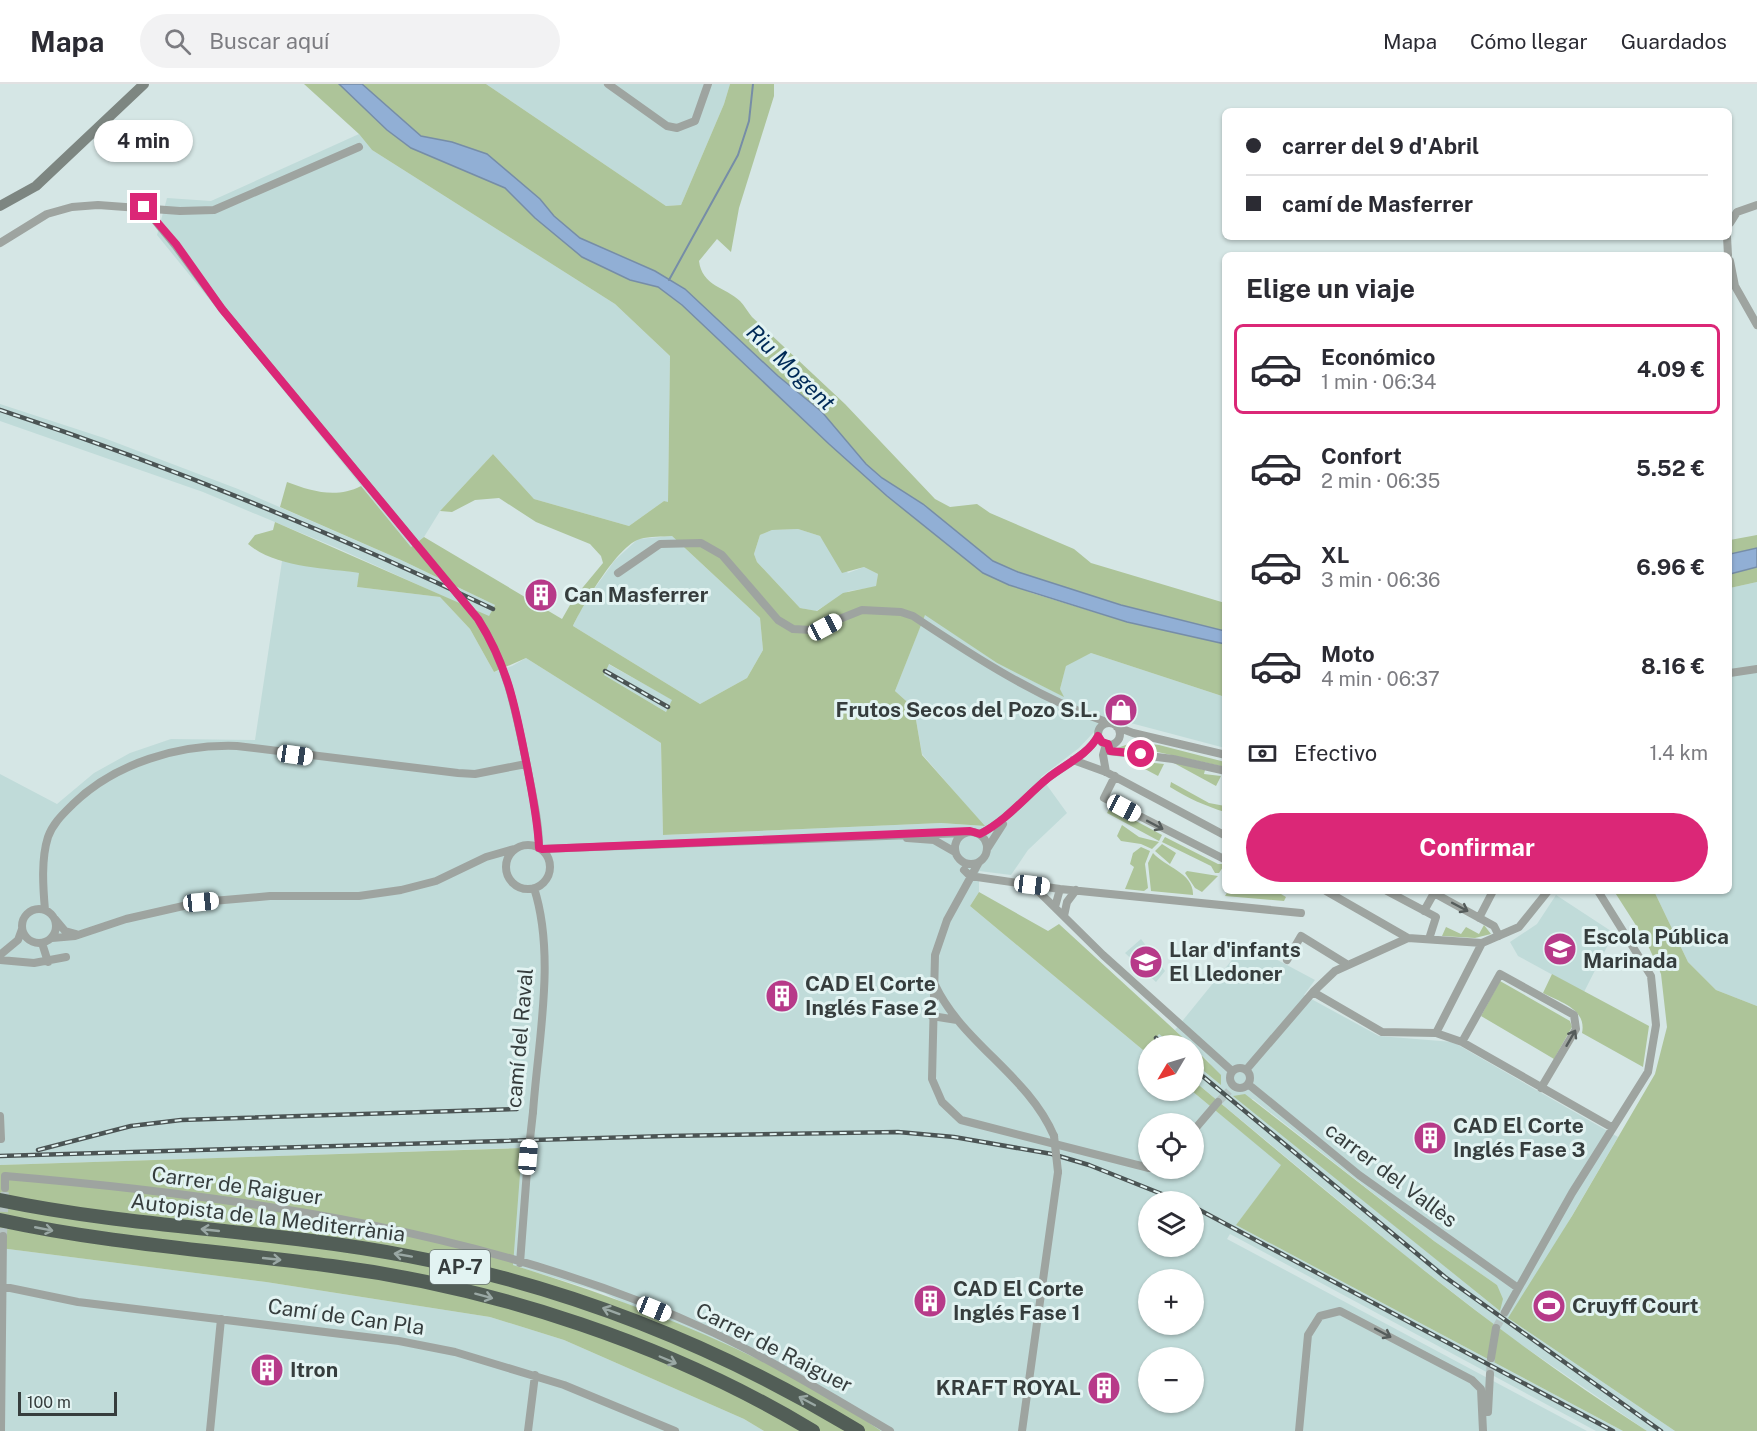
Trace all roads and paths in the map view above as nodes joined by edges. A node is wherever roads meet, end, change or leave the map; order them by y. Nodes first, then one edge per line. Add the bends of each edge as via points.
1 (144, 84) edge
2 (608, 84) edge
3 (708, 84) edge
4 (359, 147) dead end
5 (1757, 205) edge
6 (0, 206) edge
7 (144, 207) junction
8 (1732, 220) edge
9 (0, 243) edge
10 (1732, 271) edge
11 (1757, 325) edge
12 (618, 573) dead end
13 (1757, 669) edge
14 (1732, 673) edge
15 (1086, 713) junction
16 (1113, 725) junction
17 (1133, 733) junction
18 (1105, 740) junction
19 (1222, 754) edge
20 (1077, 757) junction
21 (526, 764) junction
22 (1222, 770) edge
23 (1106, 772) junction
24 (1114, 776) junction
25 (1009, 815) junction
26 (536, 821) junction
27 (964, 833) junction
28 (980, 834) junction
29 (1222, 834) edge
30 (888, 836) junction
31 (529, 844) junction
32 (566, 847) junction
33 (540, 848) junction
34 (514, 849) junction
35 (987, 849) junction
36 (955, 852) junction
37 (549, 861) junction
38 (1222, 861) edge
39 (979, 862) junction
40 (472, 863) junction
41 (506, 869) junction
42 (965, 869) junction
43 (1032, 885) junction
44 (44, 888) junction
45 (534, 888) junction
46 (1060, 889) junction
47 (1076, 890) junction
48 (1331, 894) edge
49 (1393, 894) edge
50 (1433, 894) edge
51 (1436, 894) edge
52 (1491, 894) edge
53 (1546, 894) edge
54 (1600, 894) edge
55 (1055, 907) junction
56 (34, 910) junction
57 (45, 910) junction
58 (1424, 911) junction
59 (1301, 913) dead end
60 (1064, 916) junction
61 (53, 917) junction
62 (1479, 918) junction
63 (22, 927) junction
64 (84, 934) junction
65 (1498, 936) junction
66 (52, 938) junction
67 (1408, 938) junction
68 (1429, 939) junction
69 (31, 941) junction
70 (42, 943) junction
71 (1482, 944) junction
72 (0, 955) edge
73 (66, 957) dead end
74 (0, 960) edge
75 (1287, 960) dead end
76 (48, 962) junction
77 (1348, 964) junction
78 (933, 982) junction
79 (1313, 992) junction
80 (932, 1016) junction
81 (958, 1020) junction
82 (1436, 1033) junction
83 (1462, 1042) junction
84 (1246, 1070) junction
85 (1232, 1071) junction
86 (1248, 1084) junction
87 (1541, 1088) junction
88 (1218, 1102) tunnel mouth
89 (0, 1116) edge
90 (1204, 1118) edge
91 (1612, 1128) junction
92 (1, 1139) edge
93 (1138, 1165) edge
94 (2, 1195) edge
95 (0, 1220) edge
96 (3, 1236) dead end
97 (520, 1263) junction
98 (0, 1286) edge
99 (1518, 1288) junction
100 (1505, 1312) tunnel mouth
101 (222, 1319) junction
102 (1496, 1328) tunnel mouth
103 (1491, 1358) tunnel mouth
104 (1490, 1374) tunnel mouth
105 (535, 1375) junction
106 (2, 1431) edge
107 (210, 1431) edge
108 (528, 1431) edge
109 (675, 1431) edge
110 (813, 1431) edge
111 (858, 1431) edge
112 (890, 1431) edge
113 (1022, 1431) edge
114 (1299, 1431) edge
115 (1485, 1431) edge

1 - 6 main road via 45,178
2 - 3 street via 667,126 677,128 695,121
4 - 7 street via 214,210
5 - 8 street via 1737,212
7 - 9 street via 72,207 47,214
7 - 21 street via 222,309 478,619 507,676
10 - 11 street via 1735,286
12 - 15 street via 660,544 701,543 722,555 778,620 793,629 825,627 861,610 913,615 998,672
13 - 14 street
15 - 16 street
15 - 18 street
16 - 17 street
16 - 18 street
16 - 18 street via 1119,734
17 - 18 street
17 - 19 street
18 - 20 street
18 - 22 street via 1115,753 1173,759
18 - 23 street
20 - 23 street
20 - 25 street
21 - 26 street
21 - 44 street via 475,774 237,746 210,745 165,755 111,775 61,816 48,837
23 - 24 street
24 - 29 street
24 -> 38 street via 1104,798
25 - 28 street
25 - 35 street
26 - 31 street
26 - 33 street
27 - 28 street
27 - 30 street
27 - 36 street via 956,841
28 - 35 street
30 - 32 street
30 - 36 street via 934,840
31 - 33 street
31 - 34 street
32 - 33 street
32 - 37 street
33 - 37 street
34 - 40 street
34 - 41 street
35 - 39 street
36 - 42 street
37 - 45 street via 545,880
39 - 42 street
39 - 42 street
40 - 41 street via 494,860
40 - 64 street via 436,881 401,890 342,897 270,896 201,902 126,919
41 - 45 street via 513,882 526,889
42 - 43 street
42 - 78 street via 963,887 940,937
43 - 46 street
43 - 55 street
44 - 56 street
44 - 57 street
45 - 97 street, camí del Raval, bridge via 541,911 545,968
46 - 47 street
46 - 55 street
47 - 59 street
47 - 60 street via 1067,902
48 - 67 street
49 - 58 street
58 -> 50 street
51 -> 62 street
52 - 62 street
53 - 65 street via 1520,927
54 - 91 street via 1651,976 1656,1025 1648,1072
55 - 60 street
56 - 57 street
56 - 63 street via 25,916
57 - 61 street
58 - 68 street via 1436,917
60 - 85 street
61 - 64 street via 65,931
61 - 66 street via 56,927
62 - 65 street via 1494,926
63 - 69 street
63 - 72 street via 18,940
64 - 66 street
65 - 71 street
66 - 70 street
67 - 68 street
67 - 77 street
68 - 71 street
69 - 70 street
69 - 72 street
70 - 76 street
71 - 82 street
73 - 76 street
74 - 76 street
75 - 77 street via 1301,936
77 - 79 street
78 - 80 street
78 - 81 street
79 - 82 street via 1382,1032
79 - 84 street
80 - 81 street
80 - 93 street via 932,1078 942,1102 961,1120
81 - 113 street, bridge via 1037,1103 1054,1136 1059,1156
82 - 83 street
83 - 87 street
87 -> 83 street via 1576,1029 1574,1015 1500,974
84 - 85 street
84 - 86 street
85 - 86 street via 1231,1088
86 - 99 street, carrer del Vallès via 1359,1175
87 - 91 street
88 - 90 street
89 - 92 street
91 - 99 street
94 - 97 street, Carrer de Raiguer via 5,1176 86,1183 339,1218
111 -> 94 highway, Autopista de la Mediterrània / AP-7 via 776,1384 700,1347 606,1309 507,1278 335,1244 32,1207
95 -> 110 highway, Autopista de la Mediterrània / AP-7 via 88,1238 334,1266 451,1287 604,1333 731,1386
96 - 98 street
97 - 112 street, Carrer de Raiguer via 594,1285 714,1333
98 - 101 street, Camí de Can Pla via 78,1302
98 - 106 street
99 - 100 street
101 - 105 street, Camí de Can Pla via 430,1347
101 - 107 street
102 - 103 street
104 - 115 street
105 - 108 street
105 - 109 street, Camí de Can Pla
114 -> 115 street via 1308,1335 1320,1316 1340,1311 1472,1380 1481,1389

